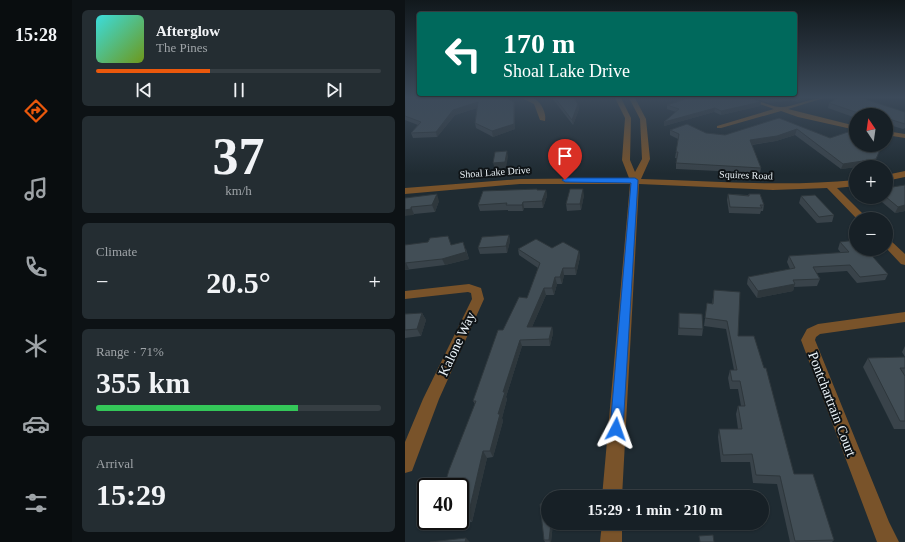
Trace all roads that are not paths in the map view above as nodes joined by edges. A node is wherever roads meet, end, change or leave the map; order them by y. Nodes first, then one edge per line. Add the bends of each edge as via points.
1 (628, 123) edge
2 (643, 123) edge
3 (732, 123) edge
4 (834, 123) edge
5 (849, 126) edge
6 (719, 127) dead end
7 (893, 133) edge
8 (905, 136) edge
9 (905, 174) edge
10 (893, 177) edge
11 (635, 180) junction
12 (849, 184) edge
13 (830, 186) junction
14 (405, 191) edge
15 (856, 212) edge
16 (893, 249) edge
17 (905, 261) edge
18 (405, 296) edge
19 (905, 317) edge
20 (405, 464) edge
21 (613, 490) edge
22 (611, 530) edge
23 (611, 542) edge
24 (888, 542) edge

1 - 11 street via 627,160
2 - 11 street via 646,159
3 - 6 street
4 - 5 street
7 - 8 street
9 - 10 street
11 - 13 street, Squires Road via 765,187
11 - 14 street, Shoal Lake Drive via 523,181
11 - 21 street
12 - 13 street, Squires Road
13 - 15 street
16 - 17 street
18 - 20 street, Kalone Way via 469,288 474,289 479,295 431,399
19 - 24 street, Pontchartrain Court via 818,329 808,338
22 - 23 street

